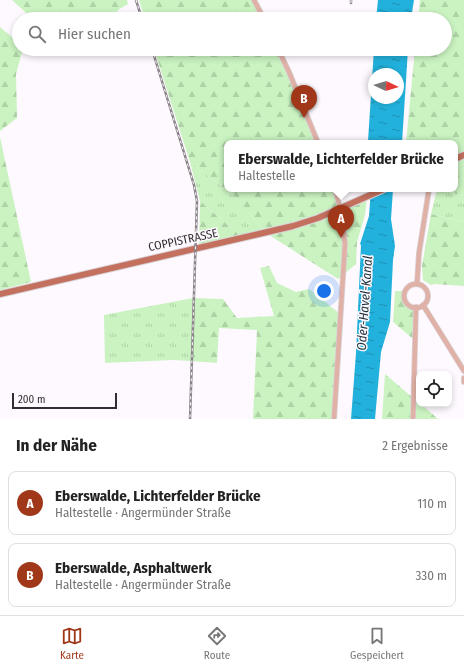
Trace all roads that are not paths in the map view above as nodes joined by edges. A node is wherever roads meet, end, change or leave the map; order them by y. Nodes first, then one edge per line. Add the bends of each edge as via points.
1 (254, 0) edge
2 (260, 12) edge
3 (281, 56) edge
4 (317, 140) edge
5 (336, 192) edge
6 (378, 192) edge
7 (429, 192) edge
8 (341, 208) junction
9 (417, 284) junction
10 (0, 294) edge
11 (423, 305) junction
12 (416, 307) junction
13 (464, 371) edge
14 (464, 378) edge
15 (464, 382) edge
16 (334, 419) edge
17 (412, 419) edge

1 - 2 street
3 - 4 street
5 - 8 street
6 - 8 main road, COPPISTRASSE
7 - 9 street
8 - 10 main road, COPPISTRASSE via 283,229
8 - 16 street via 345,244
9 - 11 street via 424,286 428,292
9 - 12 street via 410,286 404,295 409,305
11 - 12 street
11 - 13 street
12 - 17 street
14 - 15 street

